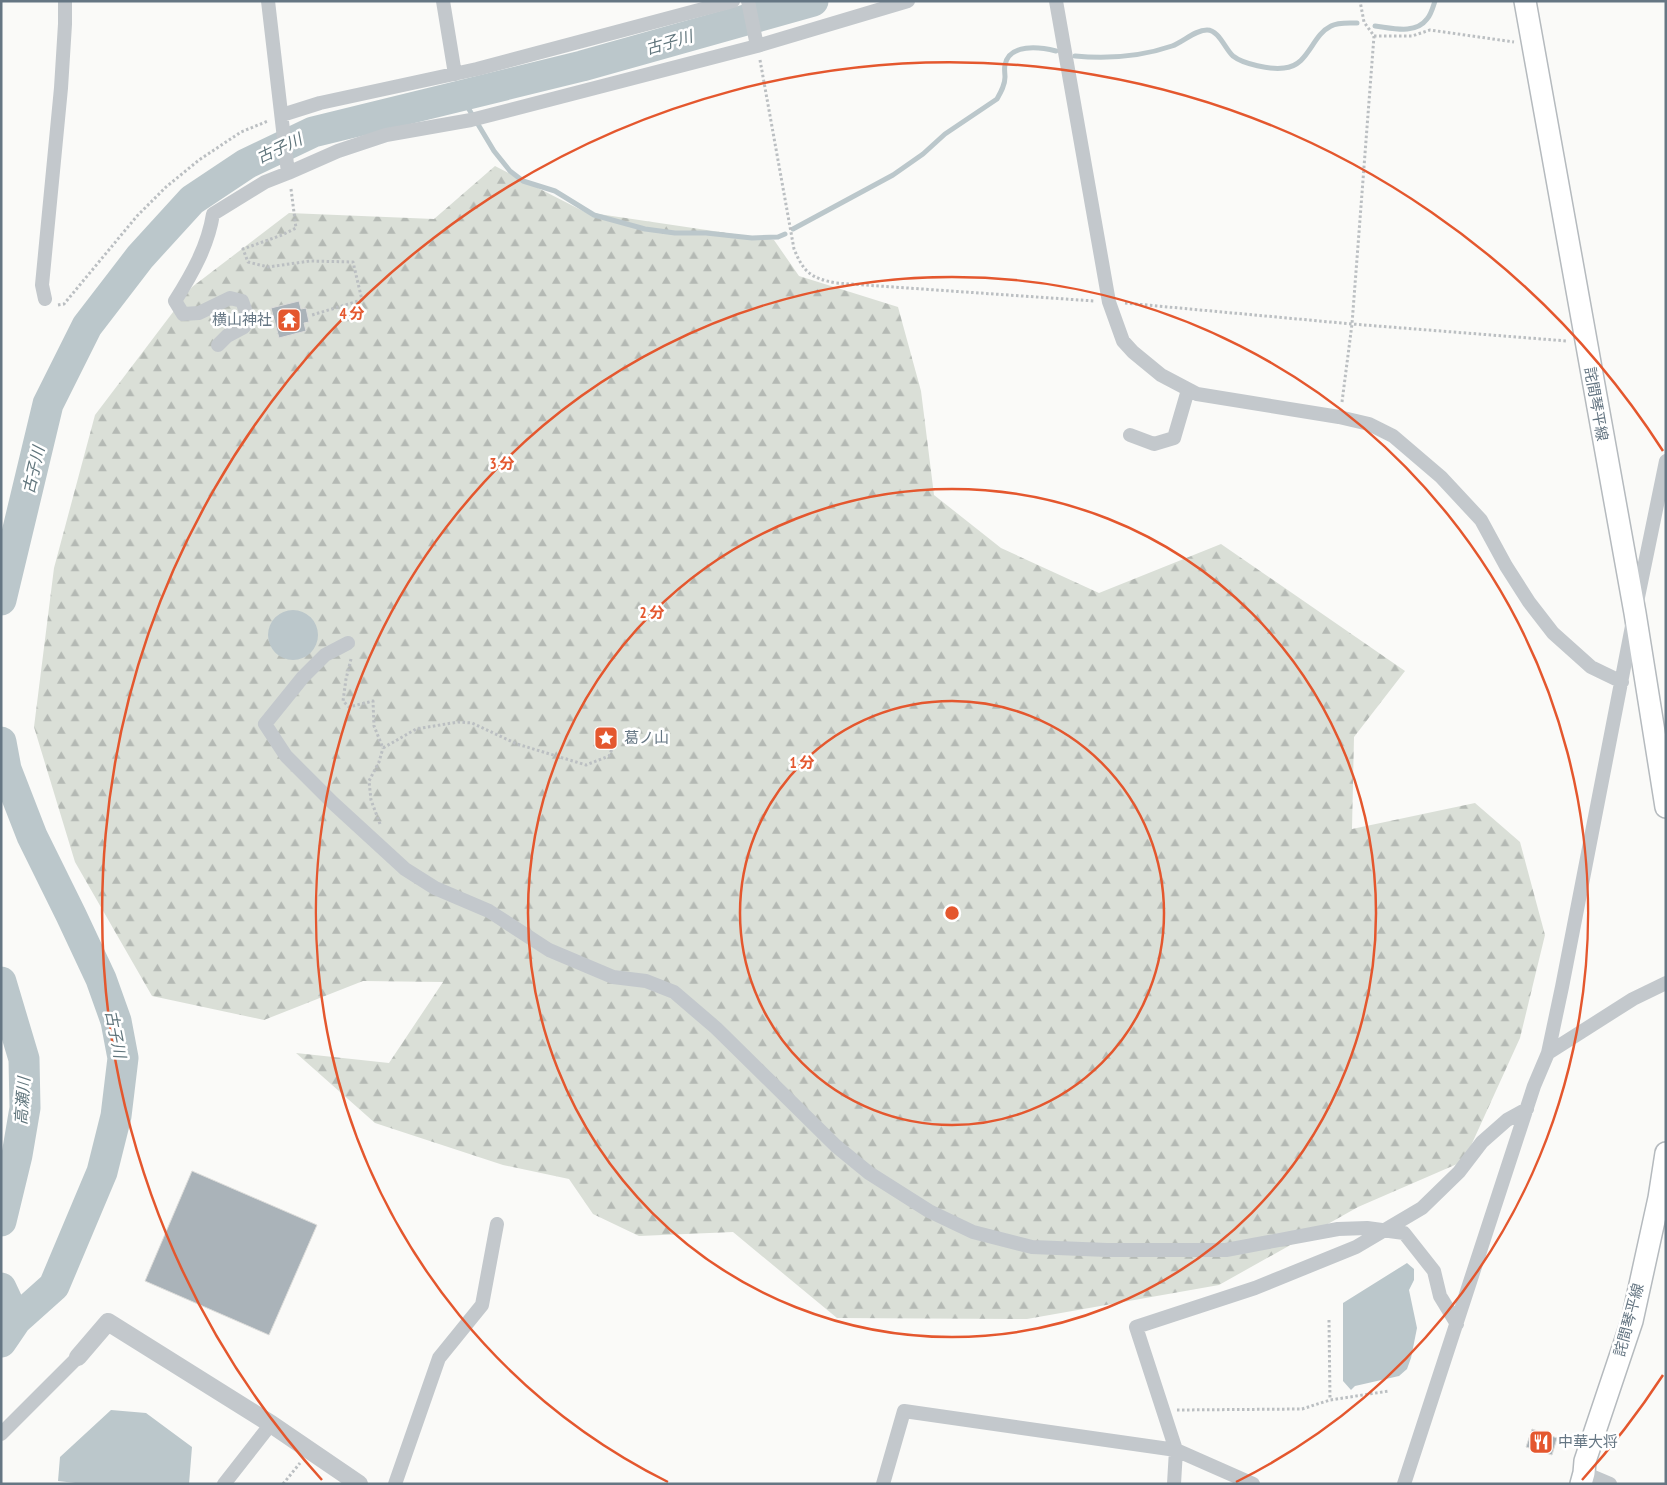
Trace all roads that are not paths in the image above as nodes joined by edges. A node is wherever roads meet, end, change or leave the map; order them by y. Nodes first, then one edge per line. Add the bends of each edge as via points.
1 (65, 1) edge
2 (268, 1) edge
3 (443, 1) edge
4 (733, 1) edge
5 (748, 1) edge
6 (908, 1) edge
7 (1056, 1) edge
8 (1525, 1) edge
9 (757, 46) junction
10 (455, 74) junction
11 (282, 118) junction
12 (288, 173) junction
13 (45, 299) road end
14 (218, 346) dead end
15 (1188, 390) junction
16 (1130, 435) dead end
17 (1666, 461) edge
18 (1664, 480) edge
19 (1635, 614) junction
20 (348, 643) road end
21 (1622, 682) junction
22 (1666, 807) edge
23 (1666, 983) edge
24 (1548, 1053) junction
25 (1527, 1109) junction
26 (1666, 1153) edge
27 (497, 1224) dead end
28 (1380, 1231) junction
29 (1456, 1324) junction
30 (78, 1358) joint
31 (271, 1424) junction
32 (1, 1434) edge
33 (1176, 1450) junction
34 (1582, 1478) edge
35 (224, 1484) edge
36 (359, 1484) edge
37 (395, 1484) edge
38 (883, 1484) edge
39 (1174, 1484) edge
40 (1253, 1484) edge
41 (1404, 1484) edge
42 (1610, 1484) edge

1 - 13 street via 61,88 42,285
2 - 11 street
3 - 10 street
4 - 10 street
5 - 9 street
6 - 9 street
7 - 15 street via 1109,302 1123,341 1161,375
8 - 19 main road, 詫間琴平線
9 - 12 street via 475,119 386,135
10 - 11 street via 320,103
11 - 12 street
12 - 14 street via 264,182 213,214 210,233 188,282 175,301 183,314 199,313 230,298 242,301 247,315 244,327 227,336
15 - 16 street via 1174,438 1154,444
15 - 21 street via 1339,417 1369,424 1393,436 1441,477 1481,520 1506,566 1553,633 1591,667
17 - 18 street
18 - 19 street
19 - 21 street
19 - 22 main road, 詫間琴平線
20 - 28 street via 325,655 265,724 286,756 333,803 406,869 435,888 489,911 549,950 578,964 613,977 646,981 674,992 716,1028 843,1152 869,1174 930,1211 973,1232 1032,1247 1226,1250 1338,1229
21 - 24 street
23 - 24 street via 1633,999
24 - 25 street
25 - 28 street via 1507,1120 1482,1142 1459,1172 1422,1208
25 - 29 street
26 - 34 main road, 詫間琴平線 via 1632,1321
27 - 37 street via 482,1305 439,1358
28 - 29 street via 1404,1233 1434,1271 1440,1296
28 - 33 street via 1356,1247 1255,1288 1136,1327
29 - 41 street
30 - 31 street via 108,1322
30 - 32 street
31 - 35 street
31 - 36 street
33 - 38 street via 904,1411
33 - 39 street
33 - 40 street
34 - 42 street

